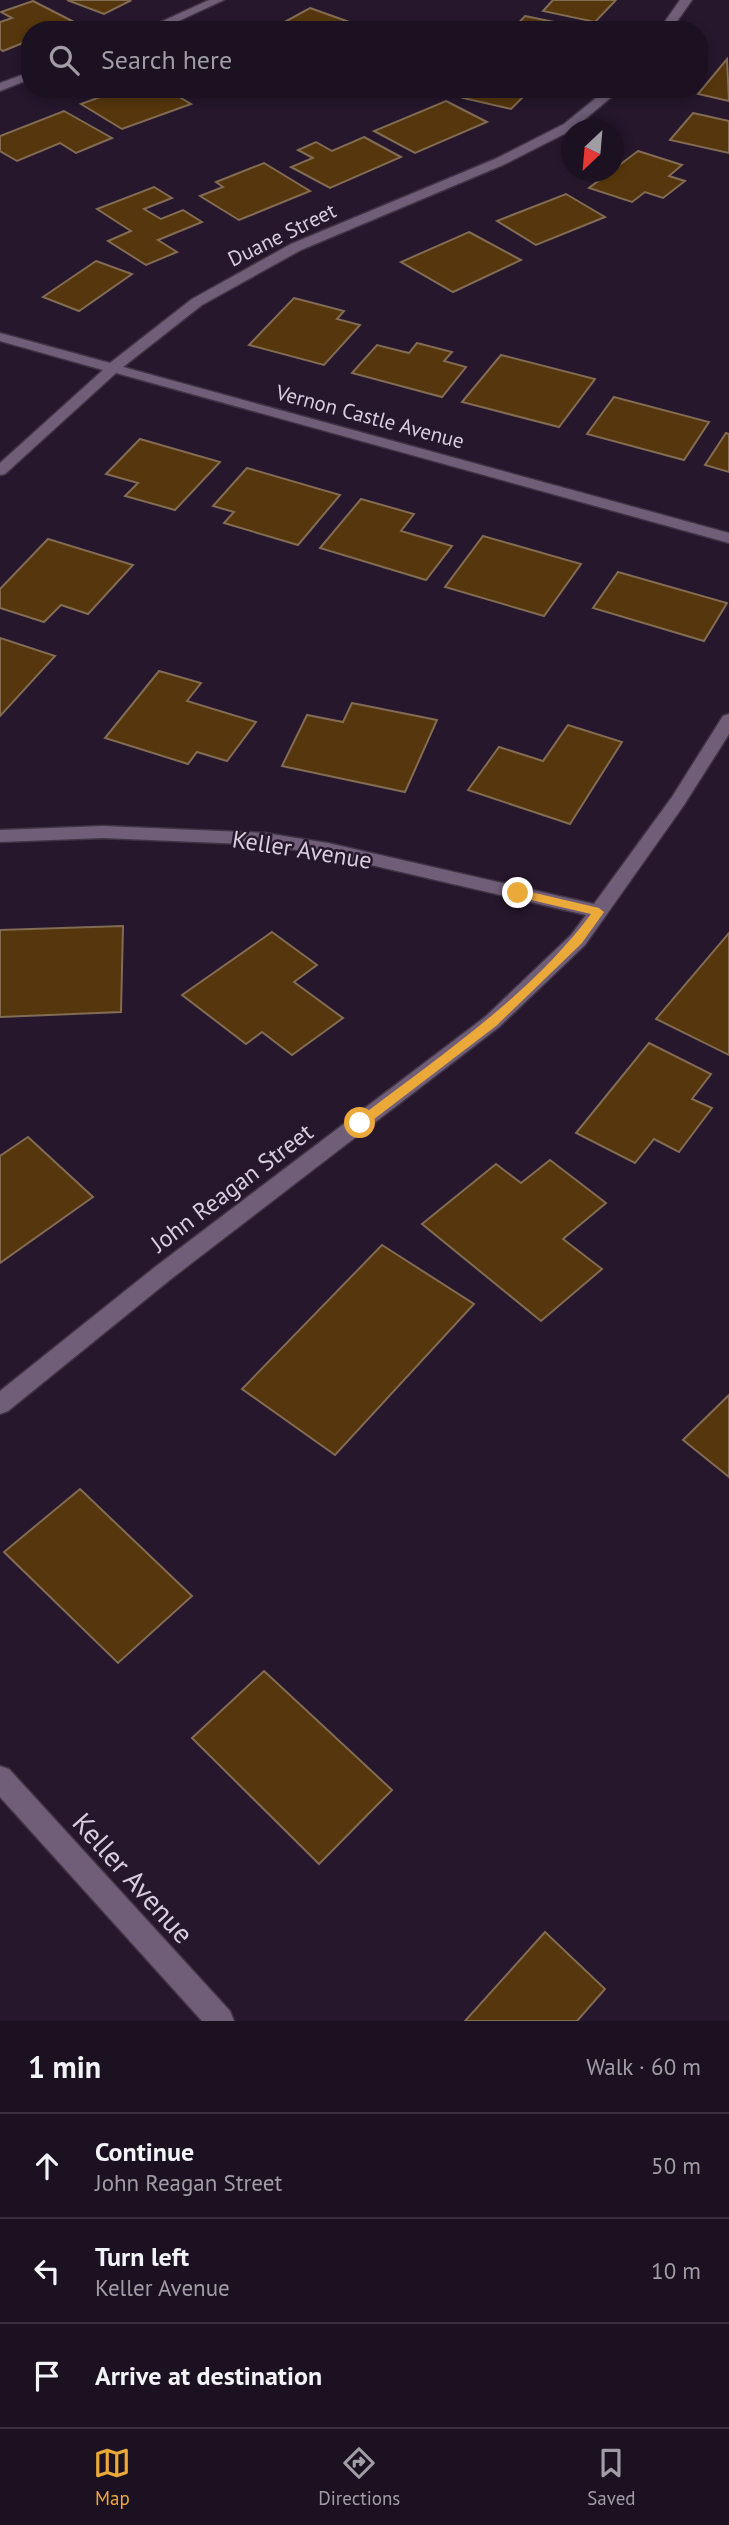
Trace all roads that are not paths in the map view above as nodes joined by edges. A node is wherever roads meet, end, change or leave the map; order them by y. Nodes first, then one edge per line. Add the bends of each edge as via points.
1 (218, 0) edge
2 (686, 0) edge
3 (170, 21) edge
4 (671, 21) edge
5 (21, 78) edge
6 (0, 86) edge
7 (604, 98) edge
8 (0, 337) edge
9 (113, 368) junction
10 (0, 471) edge
11 (729, 538) edge
12 (729, 720) edge
13 (0, 836) edge
14 (599, 912) junction
15 (0, 1404) edge
16 (0, 1778) edge
17 (220, 2021) edge

1 - 3 street
2 - 4 street
5 - 6 street
7 - 9 street, Duane Street via 568,127 499,162 274,259 197,302
8 - 9 street, Vernon Castle Avenue
9 - 10 street, Duane Street
9 - 11 street, Vernon Castle Avenue
12 - 14 street, John Reagan Street
13 - 14 street, Keller Avenue via 103,832 265,839 328,849
14 - 15 street, John Reagan Street via 578,940 492,1023 163,1273
16 - 17 street, Keller Avenue

